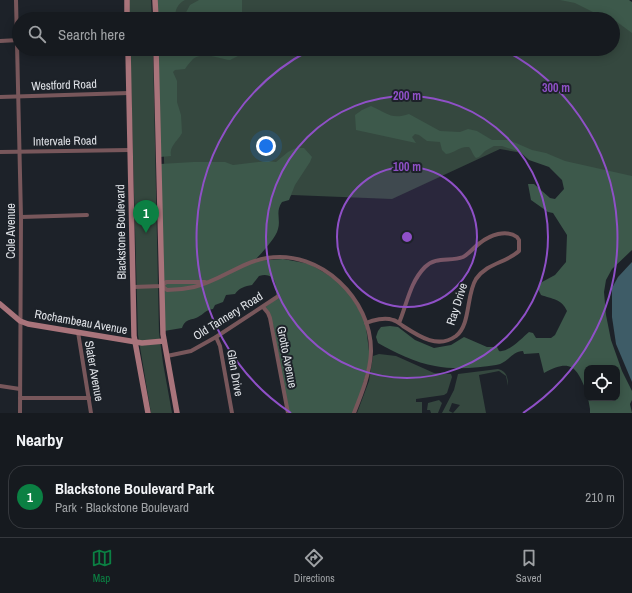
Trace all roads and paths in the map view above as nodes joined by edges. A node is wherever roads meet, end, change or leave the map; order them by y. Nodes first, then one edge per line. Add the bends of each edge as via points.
1 (16, 0) edge
2 (126, 0) edge
3 (155, 0) edge
4 (17, 12) edge
5 (127, 12) edge
6 (156, 12) edge
7 (12, 40) edge
8 (0, 41) edge
9 (18, 56) edge
10 (128, 56) edge
11 (156, 56) edge
12 (129, 93) junction
13 (18, 96) junction
14 (0, 97) edge
15 (130, 150) junction
16 (0, 152) edge
17 (20, 152) junction
18 (87, 215) dead end
19 (21, 217) junction
20 (208, 282) junction
21 (162, 286) junction
22 (133, 287) junction
23 (277, 297) dead end
24 (0, 304) edge
25 (263, 307) junction
26 (20, 321) junction
27 (366, 323) junction
28 (399, 323) junction
29 (78, 332) junction
30 (216, 337) junction
31 (164, 341) junction
32 (135, 342) junction
33 (167, 356) junction
34 (0, 386) edge
35 (20, 389) junction
36 (20, 398) junction
37 (89, 398) junction
38 (20, 413) edge
39 (91, 413) edge
40 (148, 413) edge
41 (177, 413) edge
42 (232, 413) edge
43 (288, 413) edge
44 (354, 413) edge

1 - 4 street, Cole Avenue
2 - 5 main road
3 - 6 main road
7 - 8 street
9 - 13 street, Cole Avenue
10 - 12 main road, Blackstone Boulevard
11 - 21 main road
12 - 13 street, Westford Road
12 - 15 main road, Blackstone Boulevard
13 - 14 street, Westford Road
13 - 17 street, Cole Avenue
15 - 17 street, Intervale Road
15 - 22 main road, Blackstone Boulevard
16 - 17 street, Intervale Road
17 - 19 street, Cole Avenue
18 - 19 street
19 - 26 street, Cole Avenue
20 - 21 street via 166,282
20 - 21 street via 174,290 167,290
20 - 27 street via 258,259 298,258 322,269 342,284
21 - 22 street
21 - 31 main road
22 - 32 main road, Blackstone Boulevard
23 - 25 street, Old Tannery Road
24 - 26 main road, Rochambeau Avenue
25 - 30 street, Old Tannery Road
25 - 43 street, Grotto Avenue via 270,318
26 - 29 main road, Rochambeau Avenue
26 - 35 street, Cole Avenue
27 - 28 street, Ray Drive via 389,319
27 - 44 street via 370,365
28 - 28 street, Ray Drive via 414,282 428,264 440,259 464,256 480,242 498,234 507,233 517,237 519,252 483,271 476,279 471,289 462,330 456,335 446,341 432,342
29 - 32 main road, Rochambeau Avenue
29 - 37 street, Slater Avenue
30 - 33 street, Old Tannery Road via 191,351
30 - 42 street, Glen Drive via 220,346
31 - 32 main road, Rochambeau Avenue
31 - 33 main road
32 - 40 main road, Blackstone Boulevard
33 - 41 main road
34 - 35 street
35 - 36 street, Cole Avenue
36 - 37 street
36 - 38 street, Cole Avenue
37 - 39 street, Slater Avenue

